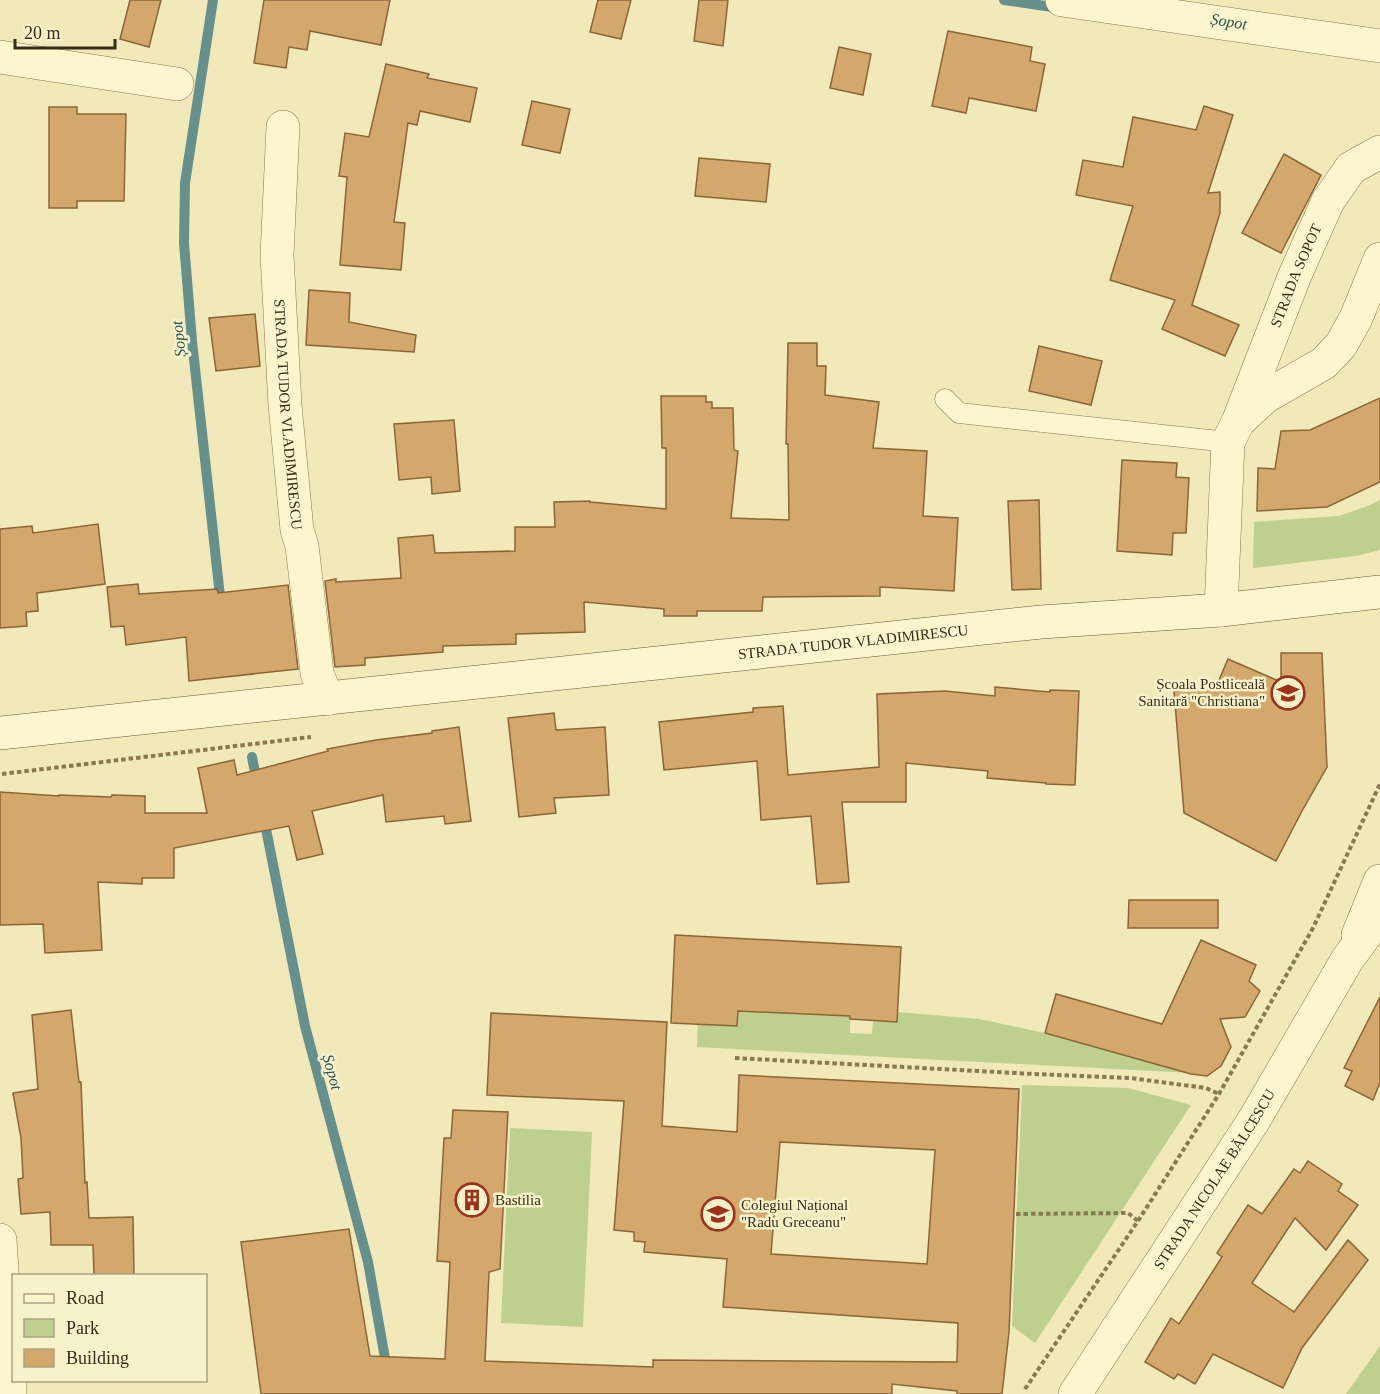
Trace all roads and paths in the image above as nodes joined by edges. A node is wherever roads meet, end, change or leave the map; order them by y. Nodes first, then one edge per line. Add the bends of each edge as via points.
1 (1062, 0) edge
2 (1380, 46) edge
3 (0, 57) edge
4 (177, 84) dead end
5 (283, 127) dead end
6 (1380, 152) edge
7 (1380, 258) edge
8 (945, 399) dead end
9 (1233, 432) junction
10 (1380, 592) edge
11 (1348, 596) junction
12 (1380, 603) edge
13 (1221, 610) junction
14 (327, 699) junction
15 (0, 733) edge
16 (318, 736) dead end
17 (2, 774) dead end
18 (1380, 784) edge
19 (1380, 881) edge
20 (1380, 915) edge
21 (1347, 960) junction
22 (735, 1058) dead end
23 (1219, 1094) junction
24 (1016, 1214) dead end
25 (1138, 1221) junction
26 (0, 1240) edge
27 (1025, 1389) dead end
28 (10, 1394) edge
29 (1075, 1394) edge

1 - 2 street
3 - 4 street
5 - 14 street, STRADA TUDOR VLADIMIRESCU via 277,255 285,405 317,673
6 - 9 street, STRADA SOPOT via 1351,168 1328,201
7 - 9 street via 1341,345 1324,363 1265,397
8 - 9 lane via 959,413
9 - 13 street, STRADA SOPOT
10 - 11 street, STRADA TUDOR VLADIMIRESCU
11 - 12 street
11 - 13 street, STRADA TUDOR VLADIMIRESCU
13 - 14 street, STRADA TUDOR VLADIMIRESCU via 1041,622
14 - 15 street, STRADA TUDOR VLADIMIRESCU
16 - 17 path
18 - 23 path via 1313,928
19 - 21 street, STRADA NICOLAE BĂLCESCU
20 - 21 street, STRADA NICOLAE BĂLCESCU
21 - 29 street, STRADA NICOLAE BĂLCESCU via 1254,1120
22 - 23 path via 1130,1078 1206,1088
23 - 25 path
24 - 25 path via 1128,1213
25 - 27 path
26 - 28 street

